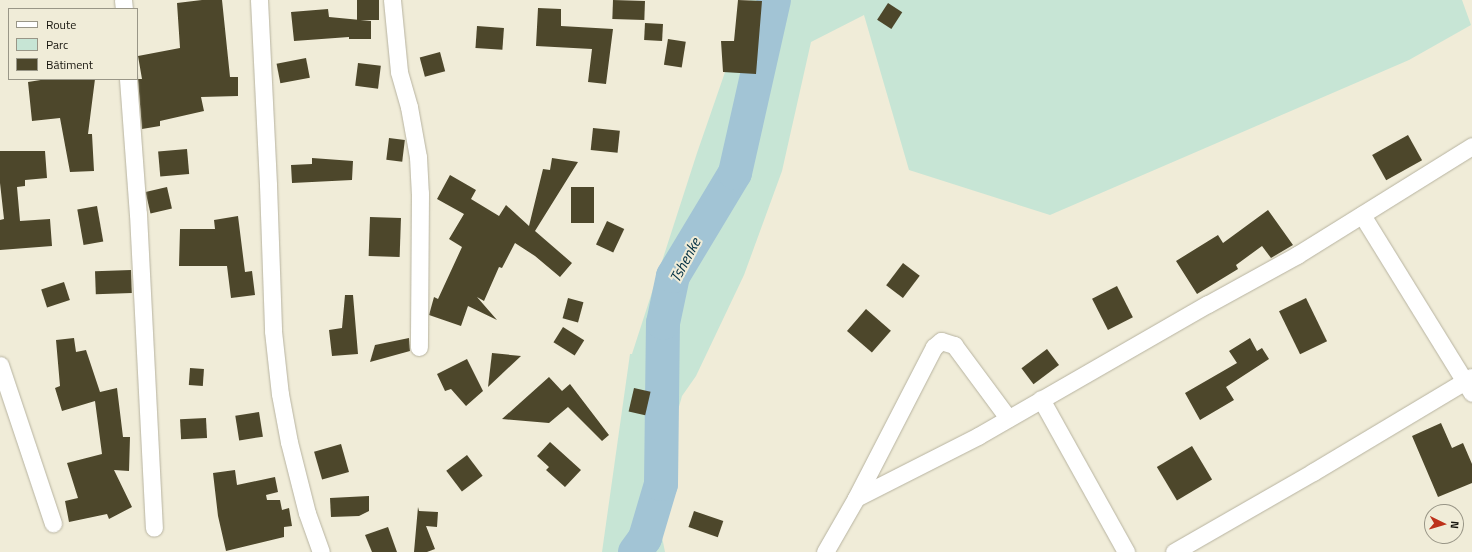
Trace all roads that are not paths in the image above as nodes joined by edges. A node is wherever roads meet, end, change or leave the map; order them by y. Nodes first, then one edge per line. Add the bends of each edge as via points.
1 (259, 0) edge
2 (392, 0) edge
3 (128, 80) edge
4 (1472, 146) edge
5 (1362, 215) junction
6 (418, 347) dead end
7 (0, 365) edge
8 (1470, 384) edge
9 (5, 394) edge
10 (1041, 399) junction
11 (1008, 418) junction
12 (856, 498) junction
13 (53, 523) dead end
14 (154, 528) dead end
15 (321, 552) edge
16 (826, 552) edge
17 (1126, 552) edge
18 (1174, 552) edge

1 - 15 street via 273,331 280,394 289,442
2 - 6 street via 399,72 409,107 418,157
3 - 14 street via 138,214
4 - 5 street
5 - 8 street
5 - 10 street via 1297,255
7 - 9 street
8 - 18 street
9 - 13 street
10 - 11 street
10 - 17 street
11 - 12 street via 910,472
11 - 12 street via 954,345 941,342 934,347
12 - 16 street

